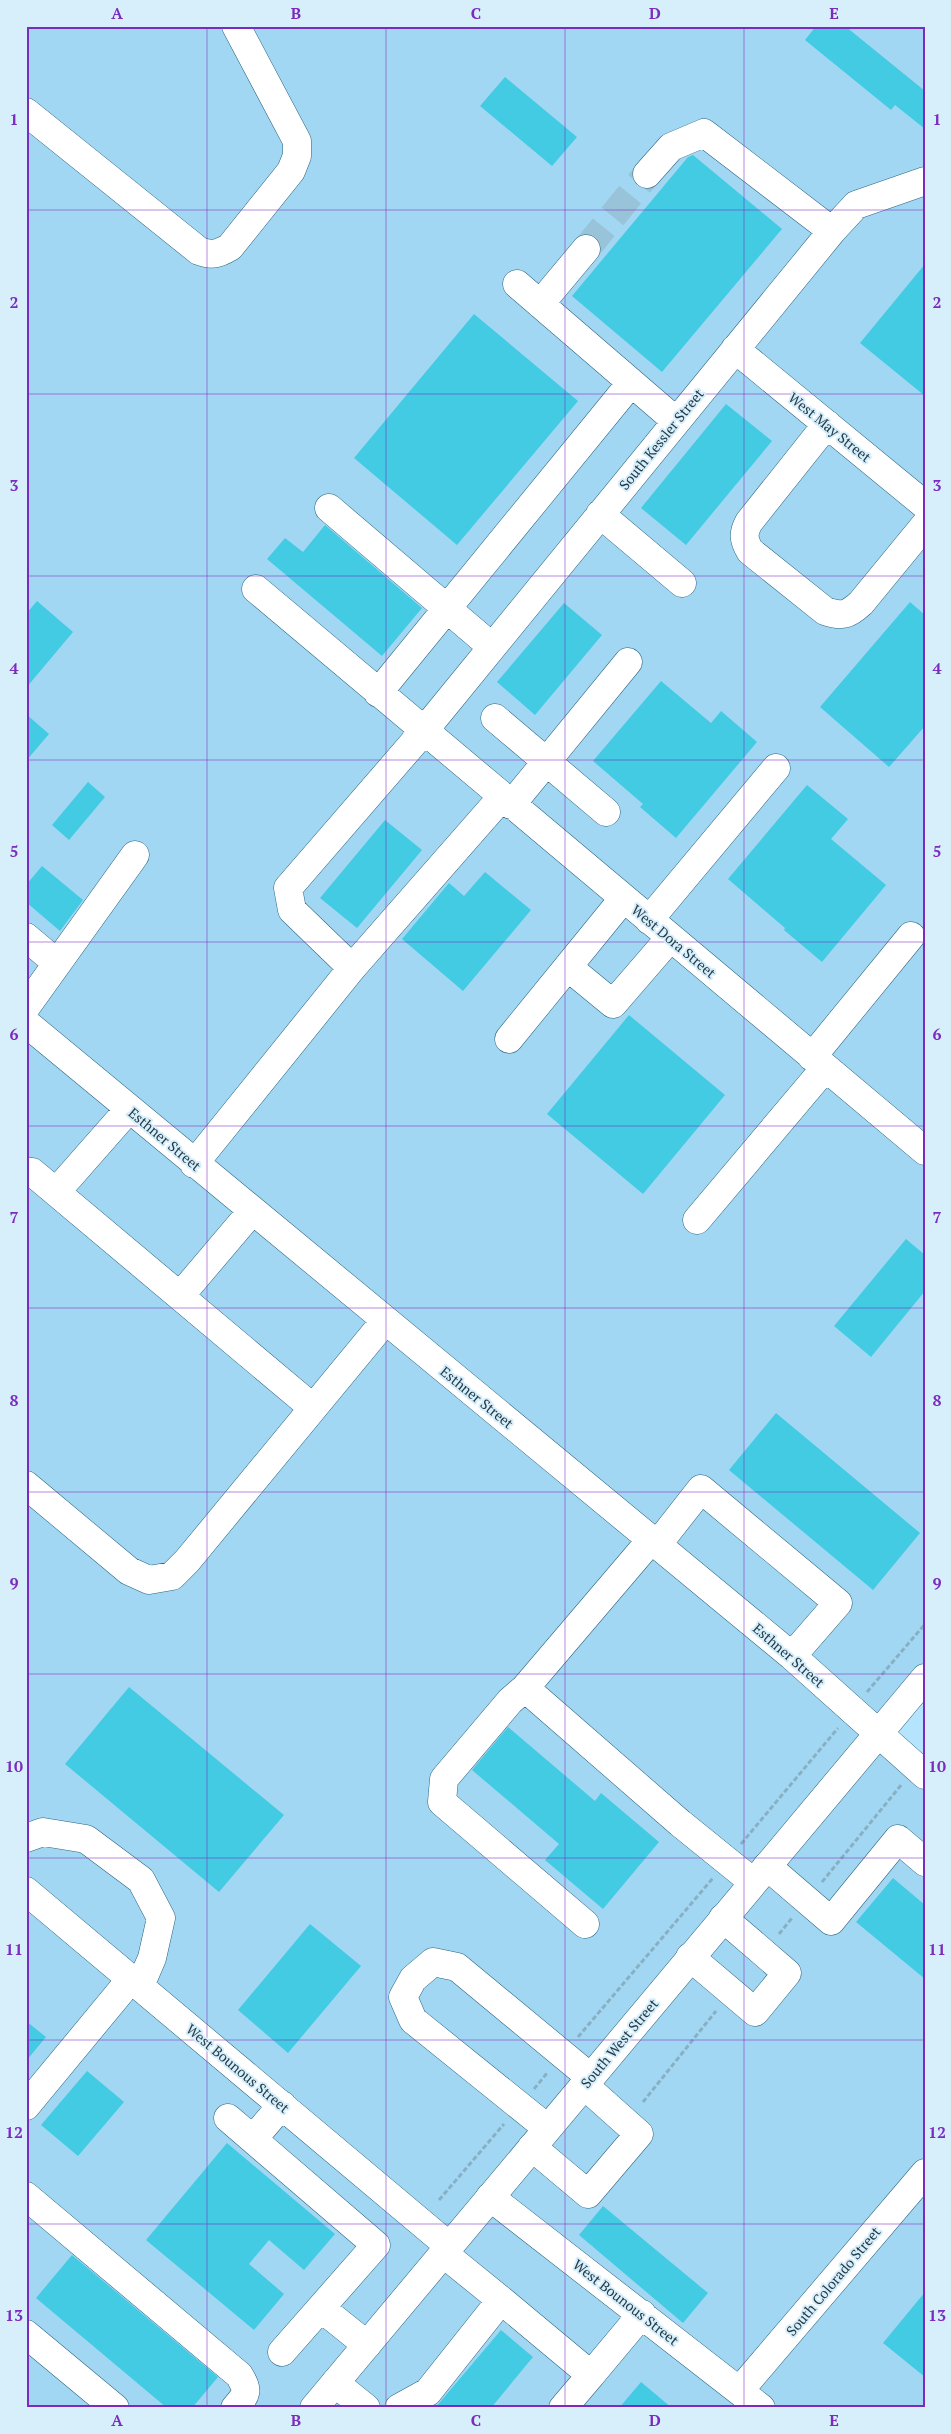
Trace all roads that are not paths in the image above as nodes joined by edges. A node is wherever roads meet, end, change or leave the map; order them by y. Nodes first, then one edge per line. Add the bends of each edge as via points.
1 (236, 26) edge
2 (26, 112) edge
3 (648, 174) tunnel mouth
4 (925, 182) edge
5 (832, 231) junction
6 (586, 249) tunnel mouth
7 (517, 284) dead end
8 (540, 304) junction
9 (735, 349) junction
10 (631, 383) junction
11 (676, 421) junction
12 (827, 424) junction
13 (925, 505) edge
14 (329, 508) dead end
15 (600, 514) junction
16 (925, 525) edge
17 (682, 583) dead end
18 (256, 589) dead end
19 (446, 608) junction
20 (491, 646) junction
21 (628, 662) dead end
22 (378, 693) junction
23 (495, 718) dead end
24 (423, 732) junction
25 (547, 762) junction
26 (776, 768) dead end
27 (507, 801) junction
28 (606, 812) dead end
29 (135, 855) dead end
30 (623, 899) junction
31 (649, 920) junction
32 (911, 936) dead end
33 (26, 937) edge
34 (670, 938) junction
35 (57, 963) junction
36 (568, 967) junction
37 (352, 968) junction
38 (26, 1006) edge
39 (26, 1023) edge
40 (509, 1038) dead end
41 (819, 1062) junction
42 (129, 1109) junction
43 (925, 1151) edge
44 (194, 1164) junction
45 (26, 1172) edge
46 (56, 1192) junction
47 (252, 1211) junction
48 (697, 1220) dead end
49 (180, 1296) junction
50 (385, 1321) junction
51 (314, 1408) junction
52 (26, 1485) edge
53 (654, 1542) junction
54 (792, 1656) junction
55 (925, 1678) edge
56 (525, 1688) junction
57 (879, 1736) junction
58 (920, 1772) edge
59 (26, 1838) edge
60 (925, 1862) edge
61 (760, 1874) junction
62 (26, 1891) edge
63 (723, 1918) junction
64 (585, 1924) dead end
65 (690, 1957) junction
66 (136, 1983) junction
67 (587, 2081) junction
68 (282, 2105) junction
69 (26, 2106) edge
70 (228, 2118) dead end
71 (540, 2138) junction
72 (253, 2139) junction
73 (925, 2173) edge
74 (26, 2196) edge
75 (490, 2197) junction
76 (446, 2250) junction
77 (501, 2300) junction
78 (321, 2308) junction
79 (642, 2314) junction
80 (26, 2334) edge
81 (367, 2344) junction
82 (282, 2352) dead end
83 (591, 2375) junction
84 (335, 2383) junction
85 (740, 2390) junction
86 (115, 2408) edge
87 (235, 2408) edge
88 (314, 2408) edge
89 (366, 2408) edge
90 (399, 2408) edge
91 (563, 2408) edge
92 (762, 2408) edge

1 - 2 street via 297,142 297,156 291,171 230,247 218,254 199,251
3 - 5 street via 671,147 704,133
4 - 5 street, South Kessler Street via 856,205
5 - 9 street, South Kessler Street
6 - 8 street
7 - 8 street
8 - 10 street
9 - 11 street, South Kessler Street
9 - 12 street, West May Street
10 - 11 street
10 - 19 street
11 - 15 street, South Kessler Street
12 - 13 street, West May Street
12 - 16 street via 749,522 744,531 744,541 750,551 825,612 839,616 850,614 861,603
14 - 19 street
15 - 17 street
15 - 20 street, South Kessler Street
18 - 22 street, West Dora Street
19 - 20 street
19 - 22 street
20 - 24 street, South Kessler Street
21 - 25 street
22 - 24 street, West Dora Street
23 - 25 street
24 - 27 street, West Dora Street
24 - 37 street, South Kessler Street via 288,888 292,910
25 - 27 street
25 - 28 street
26 - 31 street
27 - 30 street, West Dora Street
27 - 37 street
29 - 35 street
30 - 31 street, West Dora Street
30 - 36 street
31 - 34 street, West Dora Street
32 - 41 street
33 - 35 street
34 - 36 street via 613,1004
34 - 41 street, West Dora Street
35 - 38 street
36 - 40 street
37 - 44 street
39 - 42 street, Esthner Street
41 - 43 street, West Dora Street
41 - 48 street
42 - 44 street, Esthner Street
42 - 46 street
44 - 47 street, Esthner Street
45 - 46 street via 32,1172
46 - 49 street
47 - 49 street
47 - 50 street, Esthner Street
49 - 51 street
50 - 51 street
50 - 53 street, Esthner Street
51 - 52 street via 172,1576 149,1580 129,1571
53 - 54 street, Esthner Street
53 - 54 street via 701,1489 838,1603
53 - 56 street
54 - 57 street, Esthner Street
55 - 57 street, South West Street
56 - 61 street via 727,1861
56 - 64 street via 510,1701 444,1779 442,1802
57 - 58 street, Esthner Street
57 - 61 street, South West Street
59 - 66 street via 44,1832 86,1839 141,1880 161,1918 152,1958
60 - 61 street via 898,1839 831,1921 807,1900
61 - 63 street, South West Street
62 - 66 street, West Bounous Street
63 - 65 street, South West Street
63 - 65 street via 787,1973 755,2012
65 - 67 street, South West Street
66 - 68 street, West Bounous Street
66 - 69 street
67 - 71 street, South West Street
67 - 71 street via 639,2134 588,2194
67 - 71 street via 563,2055 458,1967 433,1962 413,1979 403,1997 413,2020 520,2106
68 - 72 street
68 - 76 street, West Bounous Street
70 - 72 street
71 - 75 street, South West Street
72 - 78 street via 376,2245
73 - 85 street, South Colorado Street
74 - 87 street via 238,2375 246,2386 246,2392
75 - 76 street, South West Street
75 - 79 street, West Bounous Street
76 - 77 street, West Bounous Street
76 - 81 street, South West Street
77 - 83 street, West Bounous Street
77 - 90 street via 428,2392
78 - 81 street
78 - 82 street
79 - 83 street
79 - 85 street, West Bounous Street
80 - 86 street
81 - 84 street, South West Street
83 - 91 street
84 - 88 street, South West Street
84 - 89 street
85 - 92 street, West Bounous Street

